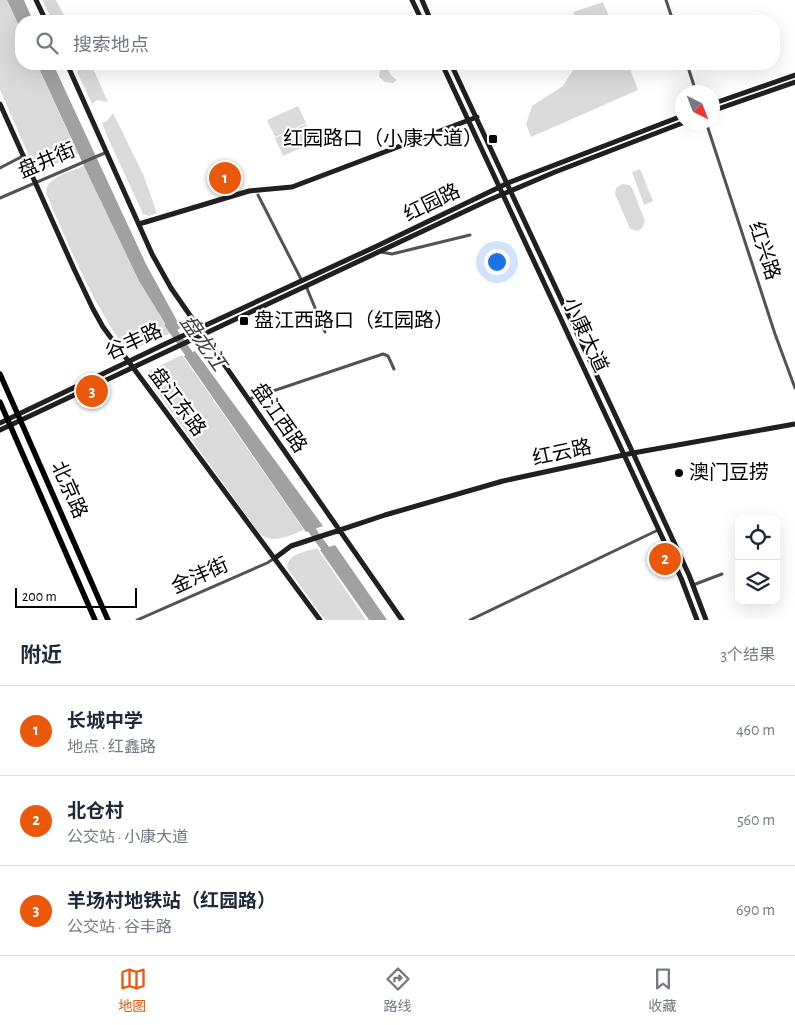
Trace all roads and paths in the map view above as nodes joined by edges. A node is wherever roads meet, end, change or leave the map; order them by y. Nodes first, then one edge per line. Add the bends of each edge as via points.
1 (36, 0) edge
2 (412, 0) edge
3 (422, 0) edge
4 (666, 0) edge
5 (43, 15) edge
6 (419, 15) edge
7 (429, 15) edge
8 (671, 15) edge
9 (69, 70) edge
10 (445, 70) edge
11 (454, 70) edge
12 (689, 70) edge
13 (795, 75) edge
14 (795, 82) edge
15 (694, 85) edge
16 (720, 101) edge
17 (0, 104) edge
18 (720, 108) edge
19 (477, 117) junction
20 (675, 119) edge
21 (469, 121) junction
22 (675, 126) edge
23 (709, 130) edge
24 (104, 153) junction
25 (23, 156) junction
26 (0, 168) edge
27 (35, 183) junction
28 (508, 183) junction
29 (500, 187) junction
30 (511, 190) junction
31 (504, 194) junction
32 (258, 195) dead end
33 (0, 198) edge
34 (139, 224) junction
35 (470, 235) dead end
36 (380, 252) junction
37 (302, 281) junction
38 (306, 286) junction
39 (199, 328) junction
40 (325, 332) dead end
41 (203, 334) junction
42 (128, 361) junction
43 (133, 368) junction
44 (394, 369) dead end
45 (0, 374) edge
46 (795, 388) edge
47 (248, 399) junction
48 (0, 402) edge
49 (18, 415) junction
50 (20, 421) junction
51 (0, 423) edge
52 (9, 423) junction
53 (795, 424) edge
54 (0, 430) edge
55 (633, 453) junction
56 (624, 455) junction
57 (340, 530) junction
58 (658, 530) junction
59 (275, 558) junction
60 (722, 574) dead end
61 (693, 585) junction
62 (95, 620) edge
63 (108, 620) edge
64 (137, 620) edge
65 (320, 620) edge
66 (402, 620) edge
67 (470, 620) edge
68 (697, 620) edge
69 (706, 620) edge

1 - 5 main road
2 - 6 main road
3 - 7 main road
4 - 8 street
9 - 24 main road, 盘江西路
10 - 21 main road, 小康大道
11 - 19 main road, 小康大道
12 - 15 street
13 - 16 main road
14 - 18 main road
17 - 25 main road, 盘江东路
19 - 21 main road
19 - 28 main road, 小康大道
20 - 28 main road, 红园路
21 - 29 main road, 小康大道
21 - 34 main road via 292,187 250,191
22 - 30 main road, 红园路
23 - 46 street, 红兴路
24 - 27 street, 盘井街
24 - 34 main road, 盘江西路
25 - 26 street
25 - 27 main road, 盘江东路
27 - 33 street, 盘井街
27 - 42 main road, 盘江东路 via 93,309
28 - 29 main road, 红园路
28 - 30 main road, 小康大道
29 - 31 main road, 小康大道
29 - 37 main road, 红园路
30 - 31 main road, 红园路
30 - 55 main road, 小康大道
31 - 36 main road, 红园路
31 - 56 main road, 小康大道
32 - 37 street
34 - 39 main road, 盘江西路 via 171,288
35 - 36 street via 392,254
36 - 38 main road, 红园路
37 - 39 main road, 红园路
38 - 40 street
38 - 41 main road, 红园路
39 - 41 main road, 盘江西路
39 - 42 main road, 谷丰路
41 - 43 main road, 谷丰路
41 - 47 main road, 盘江西路
42 - 43 main road, 盘江东路
42 - 49 main road, 谷丰路
43 - 50 main road, 谷丰路
43 - 59 main road, 盘江东路
44 - 47 street via 388,356 383,354
45 - 49 main road, 北京路
47 - 57 main road, 盘江西路
48 - 52 main road, 北京路
49 - 50 main road, 北京路
49 - 52 main road, 谷丰路
50 - 52 main road, 谷丰路
50 - 63 main road, 北京路
51 - 52 main road, 谷丰路
52 - 54 main road, 谷丰路
52 - 62 main road, 北京路
53 - 55 main road, 红云路
55 - 56 main road, 红云路
55 - 61 main road, 小康大道
56 - 57 main road, 红云路 via 504,481
56 - 58 main road, 小康大道
57 - 59 main road, 红云路 via 291,546
57 - 66 main road, 盘江西路
58 - 67 street
58 - 68 main road, 小康大道
59 - 64 street, 金沣街
59 - 65 main road, 盘江东路
60 - 61 street
61 - 69 main road, 小康大道

